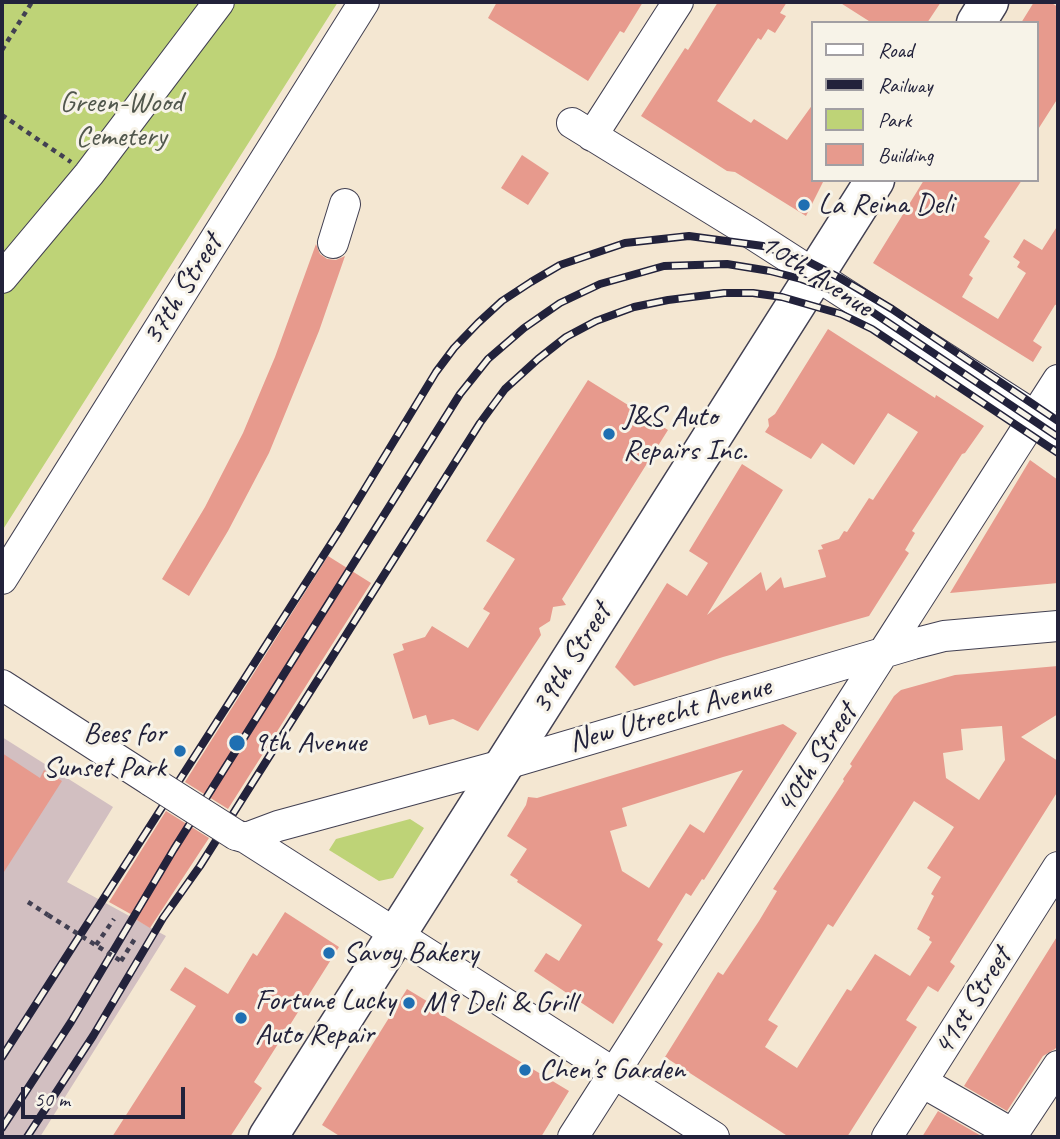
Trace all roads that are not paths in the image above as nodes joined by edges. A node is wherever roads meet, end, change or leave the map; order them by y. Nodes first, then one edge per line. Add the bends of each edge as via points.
1 (219, 2) edge
2 (365, 2) edge
3 (678, 2) edge
4 (989, 2) edge
5 (977, 21) edge
6 (875, 182) edge
7 (345, 204) dead end
8 (333, 243) dead end
9 (815, 275) junction
10 (2, 278) edge
11 (1058, 380) edge
12 (1047, 424) edge
13 (2, 579) edge
14 (1058, 625) edge
15 (885, 651) junction
16 (2, 685) edge
17 (506, 764) junction
18 (241, 836) junction
19 (1058, 867) edge
20 (396, 934) junction
21 (1058, 1066) edge
22 (613, 1074) junction
23 (922, 1082) junction
24 (268, 1137) edge
25 (573, 1137) edge
26 (714, 1137) edge
27 (887, 1137) edge

1 - 10 street via 89,174
2 - 13 street, 37th Street
3 - 9 street, 10th Avenue via 582,130
4 - 5 main road
6 - 9 main road, 39th Street
7 - 8 street
9 - 12 street, 10th Avenue
9 - 17 main road, 39th Street
11 - 12 street, 40th Street
12 - 15 street, 40th Street
14 - 15 street, New Utrecht Avenue via 944,636
15 - 17 street, New Utrecht Avenue
15 - 22 street, 40th Street
16 - 18 street, bridge
17 - 18 street, New Utrecht Avenue
17 - 20 main road, 39th Street
18 - 20 street
19 - 23 street, 41st Street
20 - 22 street
20 - 24 main road, 39th Street
21 - 23 street via 1013,1134
22 - 25 street, 40th Street
22 - 26 street
23 - 27 street, 41st Street

